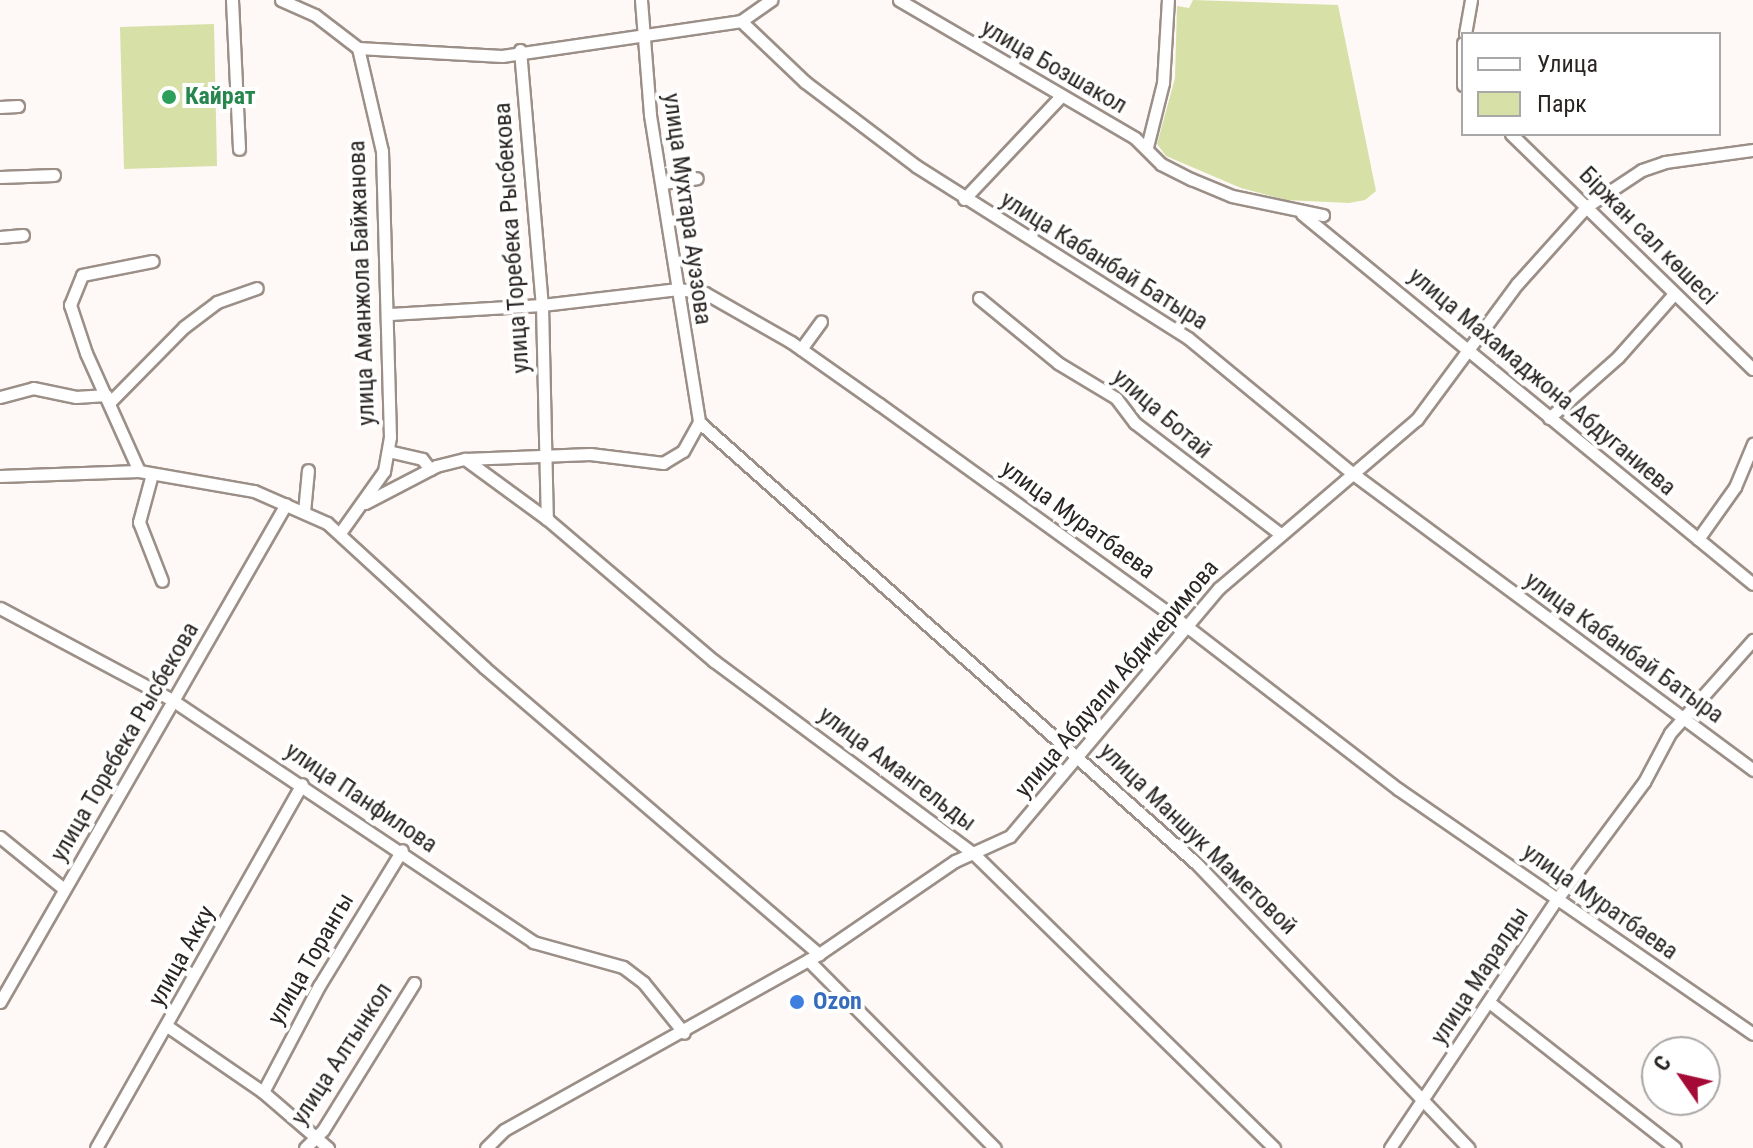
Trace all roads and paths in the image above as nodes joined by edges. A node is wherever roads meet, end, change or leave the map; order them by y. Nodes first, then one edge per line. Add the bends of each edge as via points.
1 (232, 0) edge
2 (281, 0) edge
3 (641, 0) edge
4 (771, 0) edge
5 (899, 0) edge
6 (1168, 0) edge
7 (1471, 0) edge
8 (741, 21) junction
9 (1465, 32) edge
10 (642, 34) junction
11 (358, 48) junction
12 (520, 50) junction
13 (1060, 97) junction
14 (18, 106) dead end
15 (0, 107) edge
16 (1513, 136) edge
17 (1147, 147) junction
18 (239, 149) dead end
19 (1753, 150) edge
20 (54, 175) dead end
21 (0, 177) edge
22 (697, 178) dead end
23 (663, 183) junction
24 (964, 199) junction
25 (1586, 207) junction
26 (1302, 214) junction
27 (1323, 215) dead end
28 (23, 235) dead end
29 (0, 237) edge
30 (153, 261) dead end
31 (257, 288) dead end
32 (678, 289) junction
33 (1674, 294) junction
34 (979, 298) dead end
35 (542, 305) junction
36 (390, 314) junction
37 (821, 321) dead end
38 (801, 349) junction
39 (1469, 349) junction
40 (1753, 369) edge
41 (0, 397) edge
42 (108, 398) junction
43 (1549, 418) junction
44 (699, 422) junction
45 (1753, 444) edge
46 (388, 451) junction
47 (547, 455) junction
48 (465, 459) junction
49 (430, 469) junction
50 (308, 470) dead end
51 (139, 471) junction
52 (1352, 473) junction
53 (152, 474) junction
54 (0, 476) edge
55 (286, 504) junction
56 (364, 504) junction
57 (304, 512) junction
58 (547, 519) junction
59 (340, 533) junction
60 (1279, 533) junction
61 (1698, 539) junction
62 (162, 581) dead end
63 (1753, 584) edge
64 (0, 608) edge
65 (1186, 629) junction
66 (1753, 640) edge
67 (172, 700) junction
68 (1683, 719) junction
69 (1081, 757) junction
70 (1753, 770) edge
71 (302, 784) junction
72 (0, 837) edge
73 (402, 850) junction
74 (974, 854) junction
75 (64, 889) junction
76 (1557, 899) junction
77 (814, 957) junction
78 (5, 982) edge
79 (414, 983) dead end
80 (0, 1002) edge
81 (1489, 1002) junction
82 (167, 1026) junction
83 (684, 1033) junction
84 (1753, 1034) edge
85 (263, 1092) junction
86 (1422, 1101) junction
87 (315, 1139) junction
88 (96, 1148) edge
89 (305, 1148) edge
90 (328, 1148) edge
91 (486, 1148) edge
92 (995, 1148) edge
93 (1274, 1148) edge
94 (1390, 1148) edge
95 (1468, 1148) edge
96 (1675, 1148) edge

1 - 18 street
2 - 11 street via 315,15
3 - 10 street, улица Мухтара Ауэзова
4 - 8 street
5 - 13 street, улица Бозшакол
6 - 17 street via 1163,83
7 - 9 street
8 - 10 street
8 - 24 street, улица Кабанбай Батыра via 805,82
10 - 12 street
10 - 23 street, улица Мухтара Ауэзова
11 - 12 street via 467,57
11 - 36 street, улица Аманжола Байжанова via 382,151
12 - 35 street, улица Торебека Рысбекова
13 - 17 street, улица Бозшакол
13 - 24 street
14 - 15 street
16 - 25 street, Біржан сал көшесі
17 - 26 street, улица Бозшакол via 1161,164 1211,189
19 - 25 street, улица Абдуали Абдикеримова via 1665,162 1642,170
20 - 21 street
22 - 23 street
23 - 32 street, улица Мухтара Ауэзова
24 - 52 street, улица Кабанбай Батыра via 1188,338
25 - 33 street, Біржан сал көшесі
25 - 39 street, улица Абдуали Абдикеримова via 1561,230
26 - 27 street
26 - 39 street, улица Махамаджона Абдуганиева
28 - 29 street
30 - 42 street via 88,273 73,289 70,305
31 - 42 street via 217,302
32 - 35 street, улица Муратбаева
32 - 38 street, улица Муратбаева via 705,293
32 - 44 street, улица Мухтара Ауэзова via 683,347
33 - 40 street, Біржан сал көшесі
33 - 43 street via 1618,357
34 - 60 street, улица Ботай via 1058,363 1116,398 1135,423
35 - 36 street, улица Муратбаева
35 - 47 street, улица Торебека Рысбекова
36 - 46 street, улица Аманжола Байжанова
37 - 38 street
38 - 65 street, улица Муратбаева
39 - 43 street, улица Махамаджона Абдуганиева
39 - 52 street, улица Абдуали Абдикеримова via 1409,427
41 - 42 street via 33,388
42 - 51 street
43 - 61 street, улица Махамаджона Абдуганиева
44 - 47 street via 683,451 663,463
44 - 69 street, улица Маншук Маметовой via 983,679
45 - 61 street via 1735,487
46 - 49 street via 422,459
46 - 56 street, улица Аманжола Байжанова via 384,471
47 - 48 street
47 - 58 street, улица Торебека Рысбекова
48 - 49 street
48 - 58 street, улица Амангельды
49 - 56 street
50 - 57 street
51 - 53 street
51 - 54 street
52 - 60 street, улица Абдуали Абдикеримова
52 - 68 street, улица Кабанбай Батыра
53 - 55 street via 254,491
53 - 62 street via 139,522
55 - 57 street
55 - 67 street, улица Торебека Рысбекова
56 - 59 street
57 - 59 street
58 - 74 street, улица Амангельды via 714,661
59 - 77 street
60 - 65 street, улица Абдуали Абдикеримова via 1219,588
61 - 63 street, улица Махамаджона Абдуганиева
64 - 67 street, улица Панфилова
65 - 69 street, улица Абдуали Абдикеримова
65 - 76 street, улица Муратбаева via 1398,789
66 - 68 street, улица Маралды
67 - 71 street, улица Панфилова
67 - 75 street, улица Торебека Рысбекова
68 - 70 street, улица Кабанбай Батыра
68 - 76 street, улица Маралды via 1629,804
69 - 74 street, улица Абдуали Абдикеримова via 1010,836
69 - 86 street, улица Маншук Маметовой via 1197,864
71 - 73 street, улица Панфилова
71 - 82 street, улица Акку
72 - 75 street
73 - 83 street, улица Панфилова via 533,942 623,967 643,982
73 - 85 street, улица Торангы via 319,986
74 - 77 street, улица Абдуали Абдикеримова
74 - 93 street, улица Амангельды
75 - 78 street, улица Торебека Рысбекова
76 - 81 street, улица Маралды
76 - 84 street, улица Муратбаева
77 - 83 street, улица Абдуали Абдикеримова
77 - 92 street
78 - 80 street, улица Торебека Рысбекова
79 - 87 street, улица Алтынкол
81 - 86 street, улица Маралды
81 - 96 street
82 - 85 street
82 - 88 street, улица Акку
83 - 91 street, улица Абдуали Абдикеримова via 504,1130
85 - 87 street
86 - 94 street, улица Маралды
86 - 95 street, улица Маншук Маметовой
87 - 89 street, улица Алтынкол
87 - 90 street

